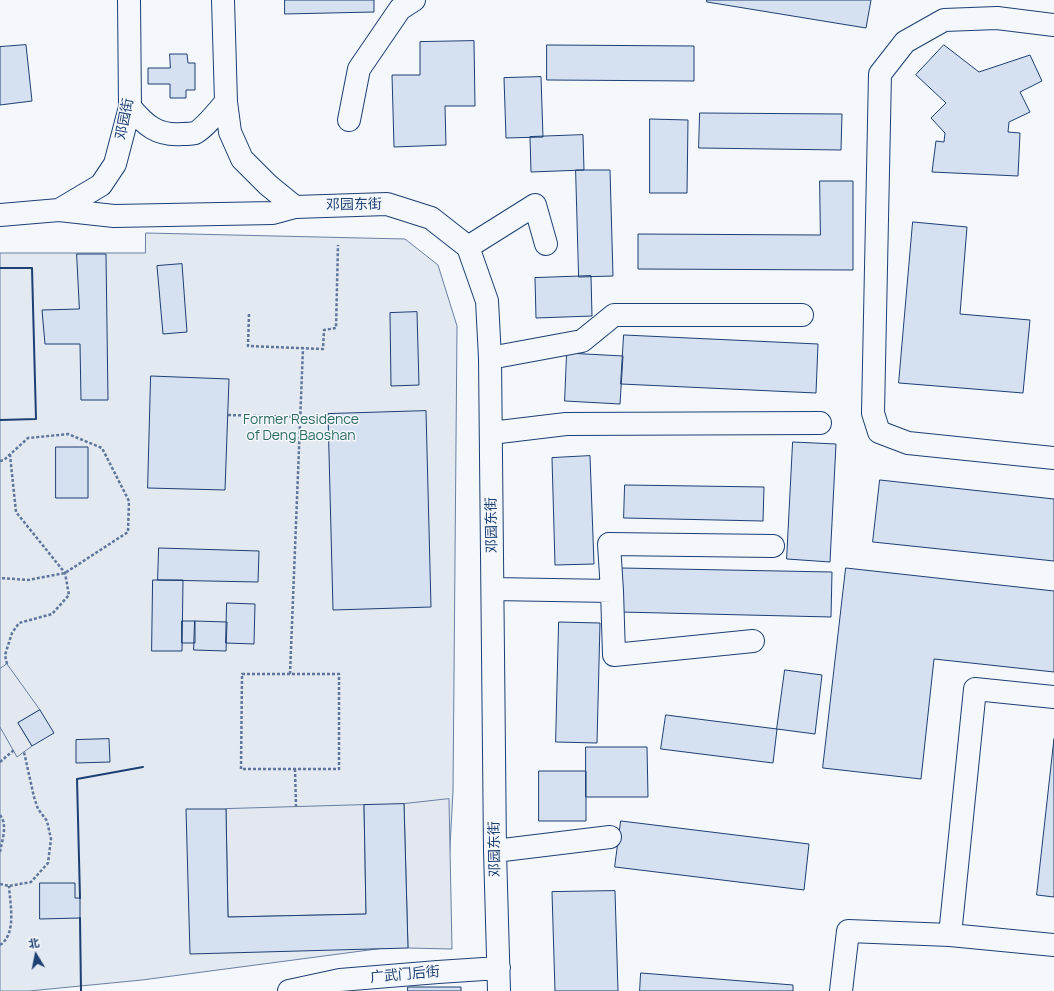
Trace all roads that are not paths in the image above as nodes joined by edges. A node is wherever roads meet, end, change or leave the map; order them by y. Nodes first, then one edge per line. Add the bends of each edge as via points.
1 (129, 0) edge
2 (223, 0) edge
3 (414, 0) edge
4 (1054, 26) edge
5 (226, 102) junction
6 (130, 107) junction
7 (349, 120) dead end
8 (296, 207) junction
9 (59, 210) junction
10 (0, 214) edge
11 (546, 244) dead end
12 (468, 247) junction
13 (802, 315) dead end
14 (490, 358) junction
15 (820, 423) dead end
16 (491, 433) junction
17 (1054, 458) edge
18 (773, 546) dead end
19 (493, 588) junction
20 (612, 591) junction
21 (753, 641) dead end
22 (1054, 697) edge
23 (610, 836) dead end
24 (495, 851) junction
25 (950, 935) junction
26 (1054, 945) edge
27 (499, 968) junction
28 (289, 991) edge
29 (499, 991) edge
30 (841, 991) edge

1 - 6 street, 邓园街
2 - 5 street
3 - 7 street via 400,9 359,69
4 - 17 street via 997,18 944,20 905,42 880,74 873,413 879,432 908,443
5 - 6 street via 195,133 178,134 158,132 142,121
5 - 8 street via 230,132 242,159 268,185
6 - 9 street, 邓园街 via 115,164 101,186
8 - 9 street, 邓园东街 via 273,213 114,216
8 - 12 street, 邓园东街 via 387,204 431,218
9 - 10 street, 邓园东街
11 - 12 street via 535,205
12 - 14 street, 邓园东街 via 487,301
13 - 14 street via 614,315 582,341
14 - 16 street, 邓园东街
15 - 16 street via 566,424
16 - 19 street, 邓园东街
18 - 20 street via 609,544
19 - 20 street
19 - 24 street, 邓园东街
20 - 21 street via 614,655
22 - 25 street via 975,690
23 - 24 street
24 - 27 street, 邓园东街
25 - 26 street
25 - 30 street via 848,931
27 - 28 street, 广武门后街 via 340,980
27 - 29 street, 邓园东街

